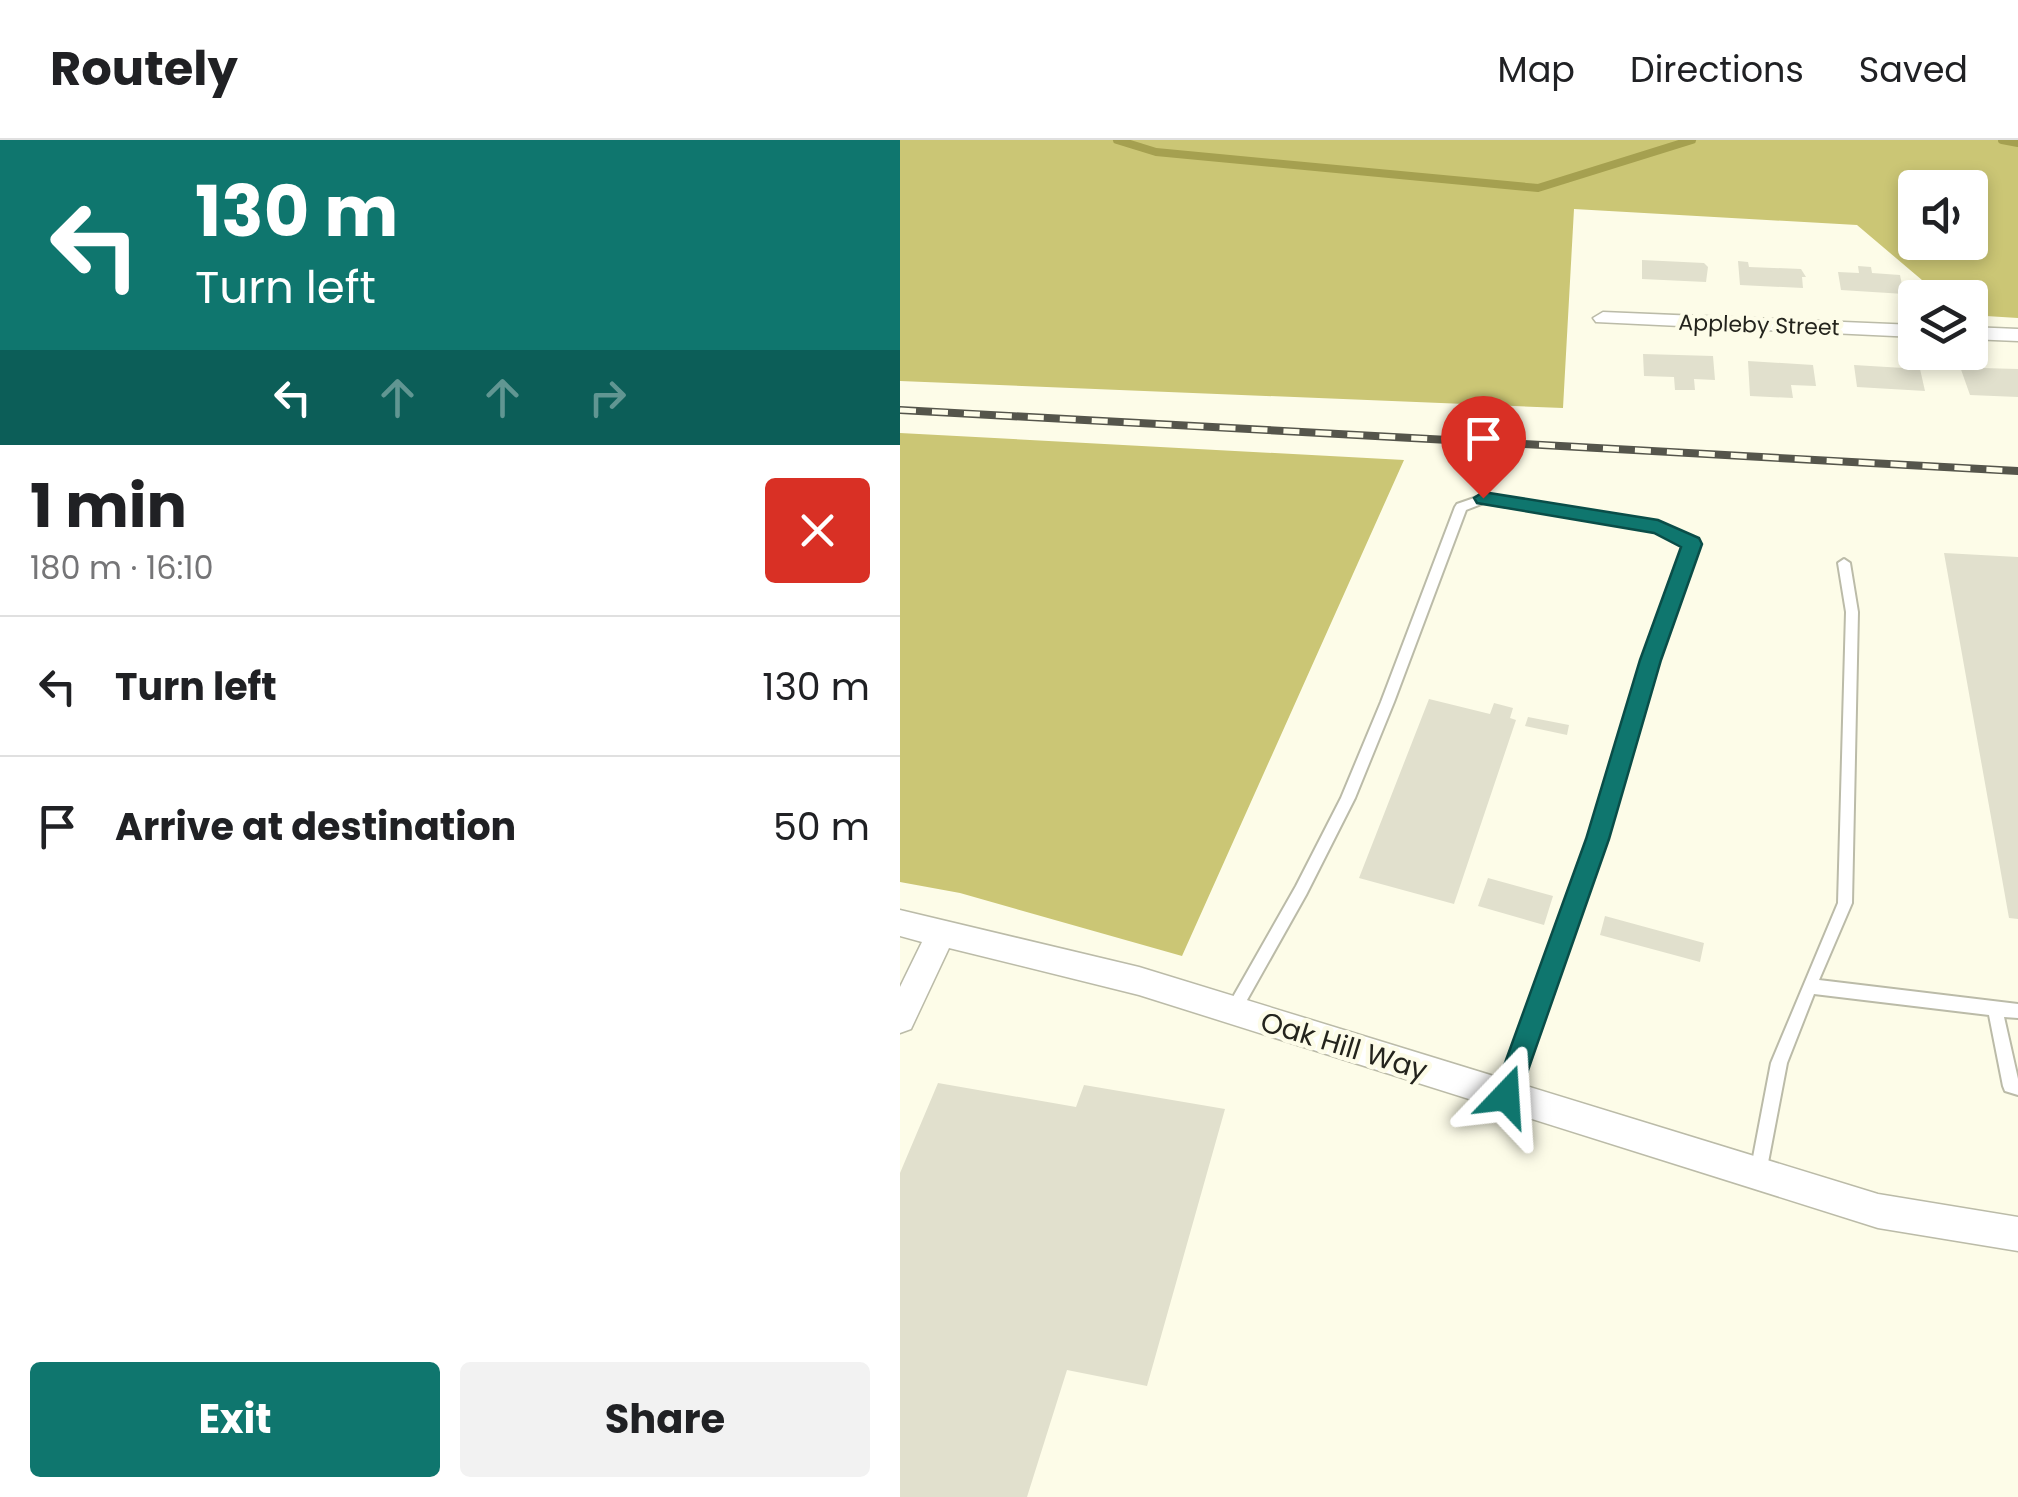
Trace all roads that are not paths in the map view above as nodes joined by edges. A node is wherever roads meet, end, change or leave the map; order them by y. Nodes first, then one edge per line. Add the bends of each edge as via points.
1 (1603, 318) dead end
2 (1898, 330) edge
3 (1988, 335) edge
4 (2018, 336) edge
5 (1844, 562) dead end
6 (900, 923) edge
7 (942, 930) junction
8 (1809, 986) junction
9 (1995, 1009) junction
10 (1233, 1011) junction
11 (2018, 1011) edge
12 (900, 1019) edge
13 (2018, 1087) edge
14 (1506, 1096) junction
15 (1758, 1174) junction
16 (2018, 1234) edge

1 - 2 street, Appleby Street
3 - 4 street
5 - 8 lane via 1852,612 1845,903
6 - 7 street, Oak Hill Way
7 - 10 street, Oak Hill Way
7 - 12 street
8 - 9 lane
8 - 15 lane via 1779,1062
9 - 11 lane
9 - 13 lane via 2011,1086
10 - 14 street, Oak Hill Way
10 - 14 lane via 1362,766 1462,508 1483,498 1658,527 1692,544 1598,839
14 - 15 street, Oak Hill Way
15 - 16 street, Oak Hill Way via 1878,1211

